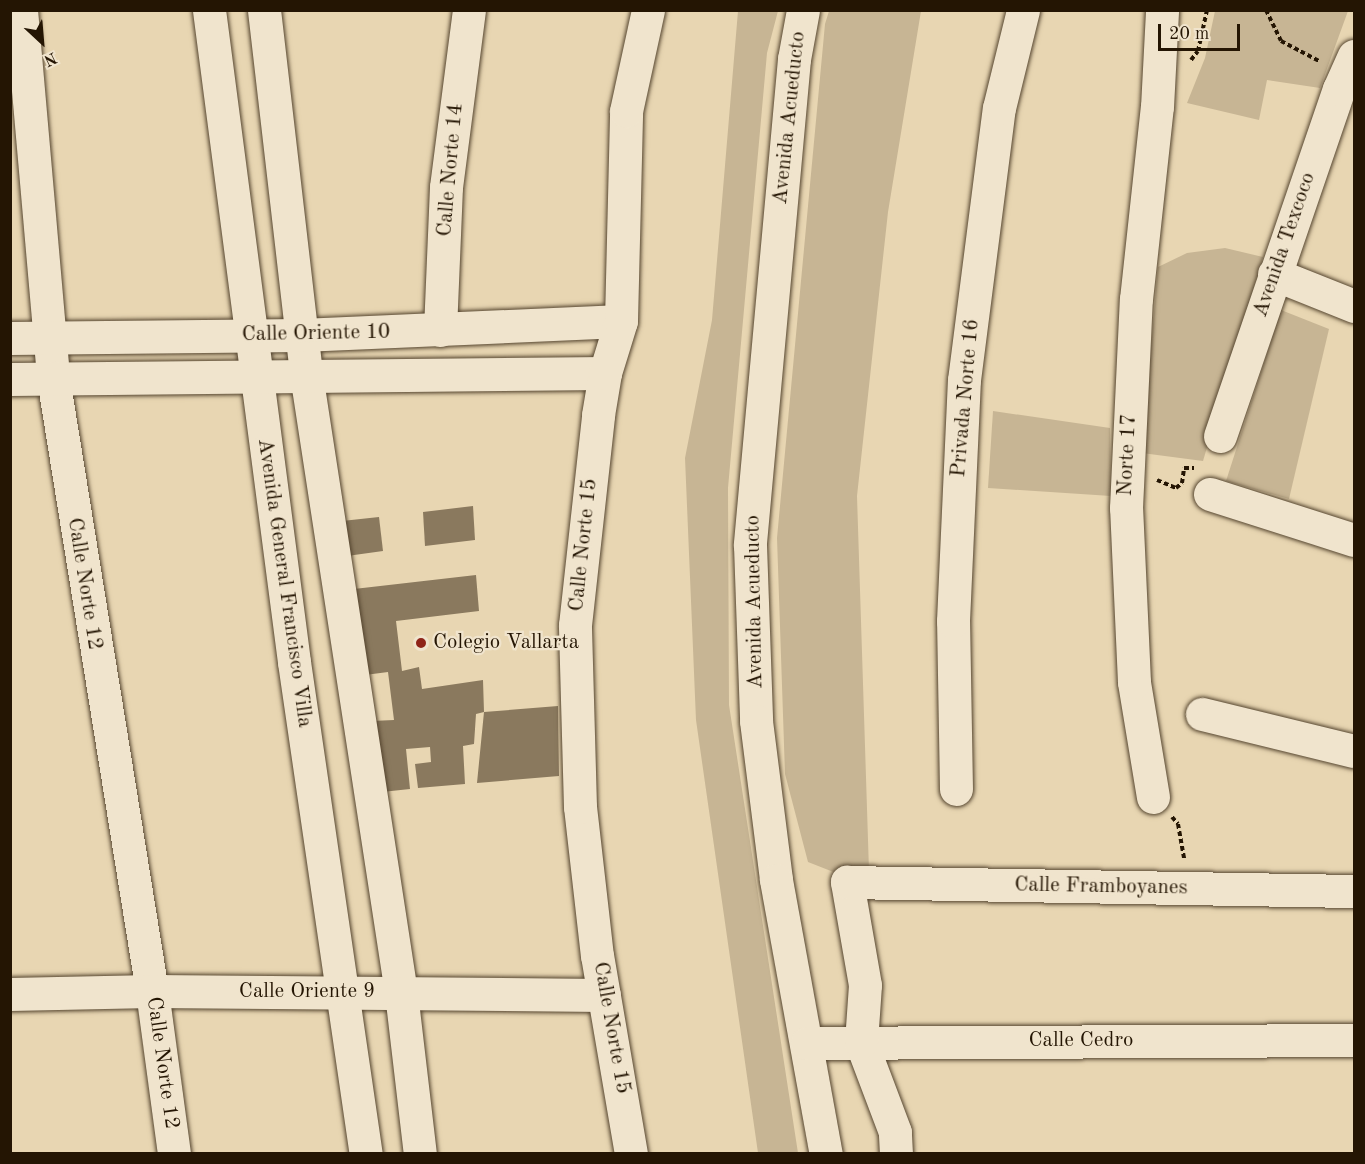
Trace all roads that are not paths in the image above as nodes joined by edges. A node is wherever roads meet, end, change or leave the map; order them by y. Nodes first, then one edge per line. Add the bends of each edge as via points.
1 (21, 10) edge
2 (209, 10) edge
3 (264, 10) edge
4 (468, 10) edge
5 (648, 10) edge
6 (803, 10) edge
7 (1023, 10) edge
8 (1162, 10) edge
9 (1354, 56) edge
10 (1347, 92) edge
11 (1274, 274) junction
12 (1354, 306) edge
13 (621, 321) junction
14 (440, 330) junction
15 (301, 335) junction
16 (251, 336) junction
17 (10, 338) edge
18 (49, 338) junction
19 (605, 373) junction
20 (306, 374) junction
21 (256, 377) junction
22 (53, 378) junction
23 (10, 379) edge
24 (1220, 436) dead end
25 (1210, 494) road end
26 (1354, 540) edge
27 (1202, 714) dead end
28 (1354, 751) edge
29 (956, 789) dead end
30 (1153, 797) road end
31 (1354, 891) edge
32 (152, 991) junction
33 (340, 993) junction
34 (401, 993) junction
35 (10, 994) edge
36 (604, 995) junction
37 (1354, 1040) edge
38 (861, 1042) junction
39 (807, 1043) junction
40 (174, 1154) edge
41 (366, 1154) edge
42 (420, 1154) edge
43 (631, 1154) edge
44 (826, 1154) edge
45 (896, 1154) edge

1 - 18 street, Calle Norte 12
2 - 16 street, Avenida General Francisco Villa
3 - 15 street
4 - 14 street, Calle Norte 14 via 446,187
5 - 13 street, Calle Norte 15 via 626,111
6 - 39 street, Avenida Acueducto via 794,59 750,545 756,721 776,880
7 - 29 street, Privada Norte 16 via 999,108 964,380 953,621
8 - 30 street, Norte 17 via 1157,107 1136,299 1127,474 1134,682
9 - 10 street, Avenida Texcoco
10 - 11 street, Avenida Texcoco
11 - 12 street
11 - 24 street, Avenida Texcoco
13 - 14 street, Calle Oriente 10
13 - 19 street, Calle Norte 15
14 - 15 street, Calle Oriente 10
15 - 16 street, Calle Oriente 10
15 - 20 street
16 - 18 street, Calle Oriente 10
16 - 21 street, Avenida General Francisco Villa
17 - 18 street, Calle Oriente 10
18 - 22 street, Calle Norte 12
19 - 20 street, Calle Oriente 10
19 - 36 street, Calle Norte 15 via 575,625 580,807
20 - 21 street, Calle Oriente 10
20 - 34 street
21 - 22 street, Calle Oriente 10
21 - 33 street, Avenida General Francisco Villa
22 - 23 street, Calle Oriente 10
22 - 32 street, Calle Norte 12
25 - 26 street
27 - 28 street
31 - 38 street, Calle Framboyanes via 847,882 865,985
32 - 33 street, Calle Oriente 9
32 - 35 street, Calle Oriente 9
32 - 40 street, Calle Norte 12
33 - 34 street, Calle Oriente 9
33 - 41 street, Avenida General Francisco Villa
34 - 36 street, Calle Oriente 9
34 - 42 street
36 - 43 street, Calle Norte 15
37 - 38 street, Calle Cedro
38 - 39 street, Calle Cedro
38 - 45 street via 895,1132
39 - 44 street, Avenida Acueducto

